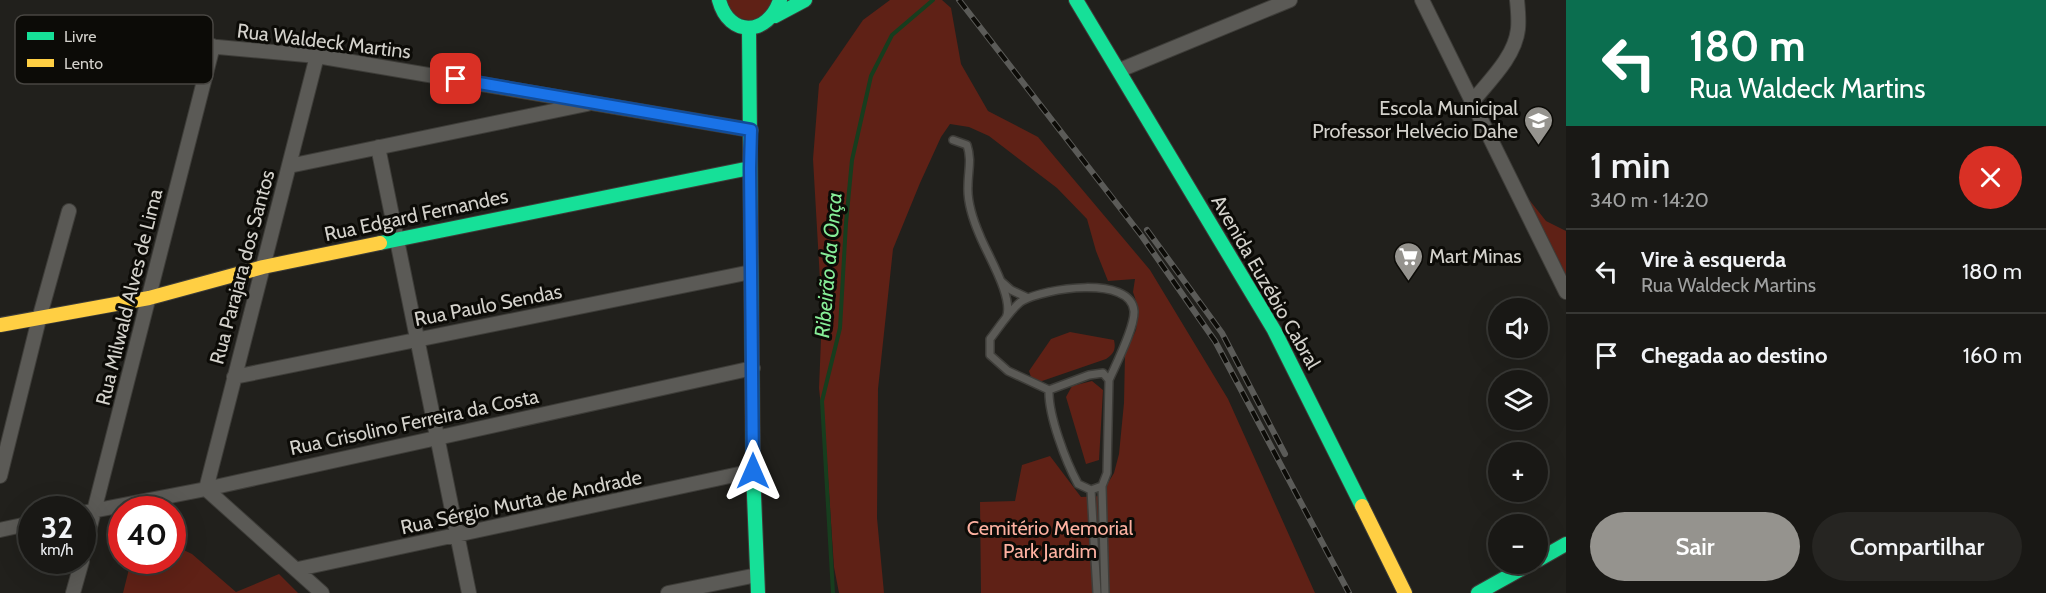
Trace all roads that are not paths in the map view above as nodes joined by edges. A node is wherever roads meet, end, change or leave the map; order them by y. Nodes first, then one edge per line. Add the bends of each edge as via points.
1 (719, 0) edge
2 (780, 0) edge
3 (805, 0) edge
4 (1076, 0) edge
5 (1290, 0) edge
6 (1422, 0) edge
7 (1517, 0) edge
8 (775, 16) junction
9 (749, 28) junction
10 (213, 46) edge
11 (317, 56) junction
12 (1120, 70) junction
13 (203, 84) edge
14 (595, 102) junction
15 (1472, 102) junction
16 (751, 130) junction
17 (953, 140) dead end
18 (378, 147) junction
19 (289, 166) junction
20 (750, 168) junction
21 (69, 211) dead end
22 (397, 239) junction
23 (263, 267) junction
24 (751, 272) junction
25 (997, 275) junction
26 (1566, 292) edge
27 (149, 298) junction
28 (1028, 298) junction
29 (39, 319) junction
30 (1005, 320) junction
31 (0, 325) edge
32 (417, 339) junction
33 (753, 368) junction
34 (234, 377) junction
35 (1109, 380) junction
36 (1049, 390) junction
37 (437, 436) junction
38 (753, 471) junction
39 (0, 476) edge
40 (1101, 486) junction
41 (206, 489) junction
42 (1092, 490) junction
43 (93, 496) edge
44 (96, 511) edge
45 (18, 526) edge
46 (0, 530) edge
47 (458, 536) junction
48 (1566, 544) edge
49 (1548, 554) edge
50 (298, 570) junction
51 (78, 574) edge
52 (1512, 574) edge
53 (757, 575) junction
54 (73, 593) edge
55 (322, 593) edge
56 (469, 593) edge
57 (668, 593) edge
58 (758, 593) edge
59 (1097, 593) edge
60 (1105, 593) edge
61 (1405, 593) edge
62 (1478, 593) edge

1 - 9 street via 730,22
2 - 8 street
3 - 8 street
4 - 12 street, Avenida Euzébio Cabral
5 - 12 street
6 - 15 street
7 - 15 street via 1515,41 1506,60
8 - 9 street via 768,23
9 - 16 street
10 - 11 street, Rua Waldeck Martins
11 - 14 street, Rua Waldeck Martins
11 - 19 street, Rua Parajara dos Santos
12 - 61 street, Avenida Euzébio Cabral via 1274,330
13 - 27 street, Rua Milwald Alves de Lima
14 - 16 street, Rua Waldeck Martins
14 - 18 street
15 - 26 street
16 - 20 street
17 - 25 lane via 967,145 971,157 968,199
18 - 19 street
18 - 22 street
19 - 23 street, Rua Parajara dos Santos
20 - 22 street, Rua Edgard Fernandes
20 - 24 street
21 - 29 street
22 - 23 street, Rua Edgard Fernandes
22 - 32 street
23 - 27 street, Rua Edgard Fernandes
23 - 34 street, Rua Parajara dos Santos
24 - 32 street, Rua Paulo Sendas
24 - 33 street
25 - 28 lane via 1011,290
25 - 30 lane via 1008,306
27 - 29 street, Rua Edgard Fernandes
27 - 43 street, Rua Milwald Alves de Lima
28 - 30 lane
28 - 35 lane via 1063,288 1104,288 1131,300 1134,312 1130,330
29 - 31 street, Rua Edgard Fernandes
29 - 39 street
30 - 36 lane via 990,339 990,355 1008,371
32 - 34 street, Rua Paulo Sendas
32 - 37 street
33 - 37 street, Rua Crisolino Ferreira da Costa
33 - 38 street
34 - 41 street, Rua Parajara dos Santos
35 - 36 lane via 1103,373 1089,375
35 - 40 lane via 1107,473
36 - 42 lane via 1055,426 1074,476 1078,484
37 - 41 street, Rua Crisolino Ferreira da Costa
37 - 47 street
38 - 47 street, Rua Sérgio Murta de Andrade
38 - 53 street
40 - 42 lane
40 - 60 lane
41 - 44 street, Rua Crisolino Ferreira da Costa
41 - 50 street
42 - 59 lane
45 - 46 street
47 - 50 street, Rua Sérgio Murta de Andrade
47 - 56 street
48 - 49 street
50 - 55 street
51 - 54 street, Rua Milwald Alves de Lima
52 - 62 street
53 - 57 street
53 - 58 street

